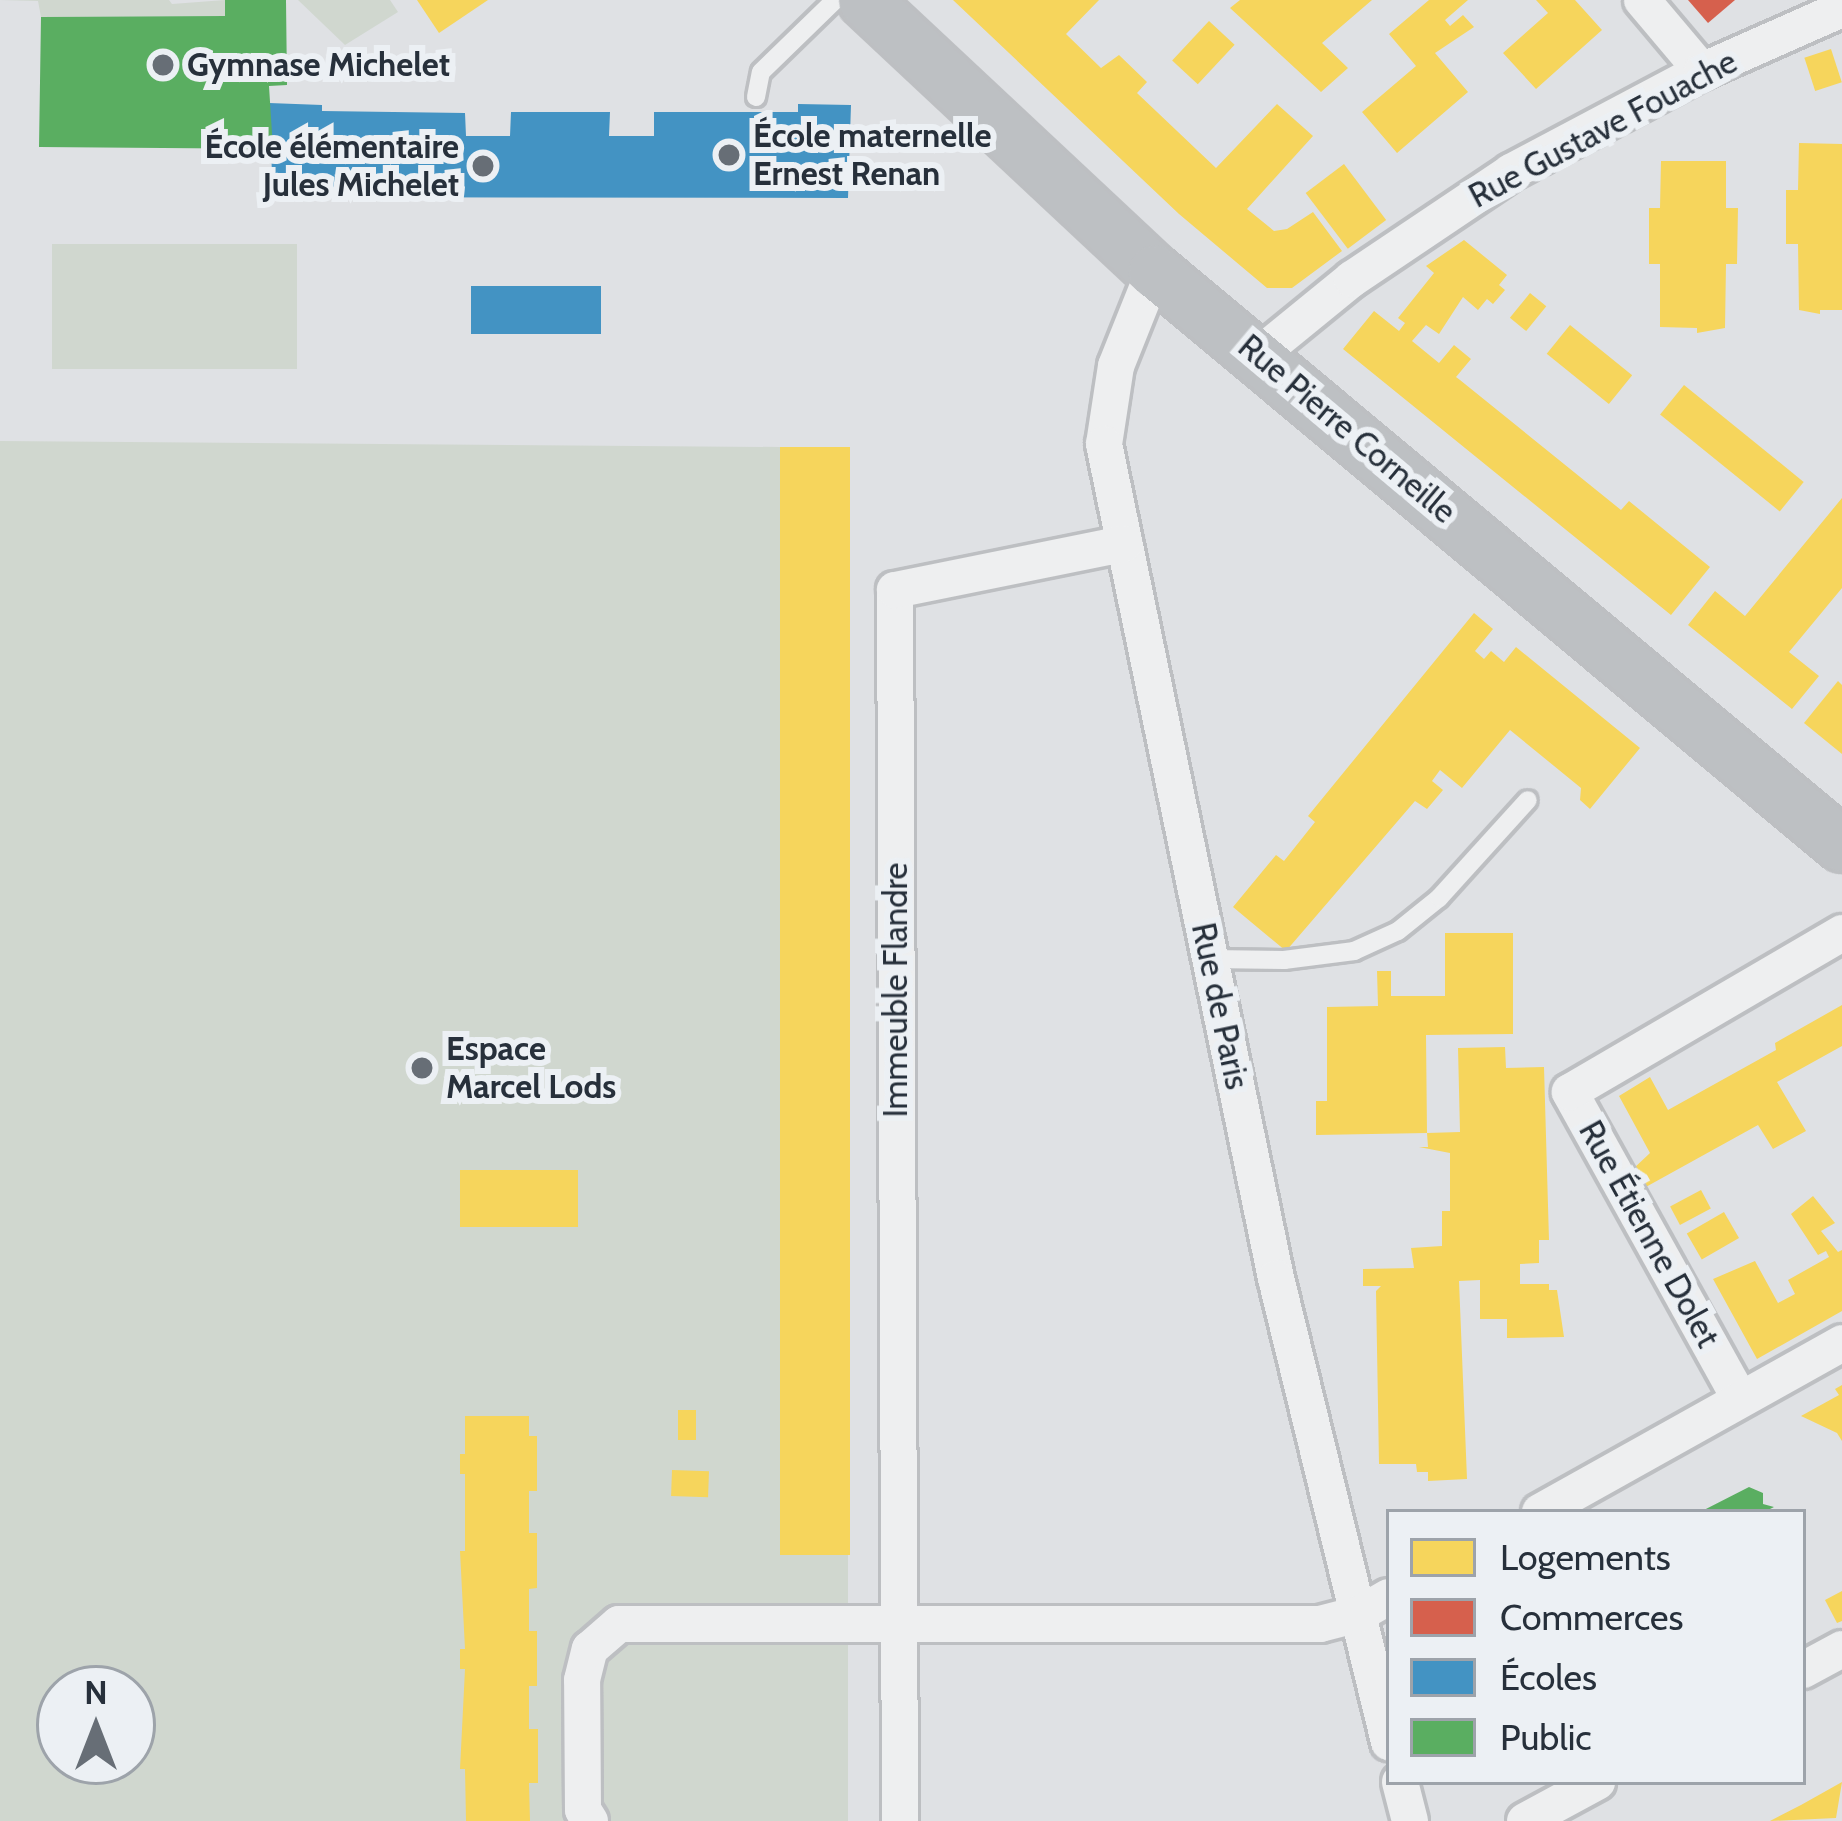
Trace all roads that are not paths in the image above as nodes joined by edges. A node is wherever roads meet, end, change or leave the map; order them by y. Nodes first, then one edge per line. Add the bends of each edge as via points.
1 (835, 0) edge
2 (864, 0) edge
3 (1642, 0) edge
4 (1842, 9) edge
5 (1702, 70) junction
6 (756, 97) dead end
7 (1154, 271) junction
8 (1259, 354) junction
9 (1124, 544) junction
10 (1528, 800) dead end
11 (1842, 845) edge
12 (1842, 934) edge
13 (1210, 959) junction
14 (1842, 1342) edge
15 (1740, 1399) junction
16 (1545, 1509) edge
17 (1374, 1606) edge
18 (899, 1624) junction
19 (1842, 1649) edge
20 (1806, 1668) edge
21 (1386, 1715) edge
22 (1401, 1785) edge
23 (1591, 1785) edge
24 (590, 1821) edge
25 (901, 1821) edge
26 (1410, 1821) edge
27 (1525, 1821) edge

1 - 6 lane via 761,72
2 - 7 street, Rue Pierre Corneille
3 - 5 street
4 - 5 street, Rue Gustave Fouache
5 - 8 street, Rue Gustave Fouache via 1511,172 1352,279
7 - 8 street, Rue Pierre Corneille
7 - 9 street, Rue de Paris via 1116,366 1104,445
8 - 11 street, Rue Pierre Corneille
9 - 13 street, Rue de Paris
9 - 18 street, Immeuble Flandre via 895,590
10 - 13 lane via 1398,932 1354,951
12 - 15 street, Rue Étienne Dolet via 1570,1092
13 - 17 street, Rue de Paris via 1276,1278
14 - 15 street
15 - 16 street
17 - 18 street via 1320,1624
17 - 21 street, Rue de Paris
18 - 24 street via 619,1624 590,1649 582,1680 583,1810
18 - 25 street
19 - 20 street
22 - 26 street
23 - 27 street

